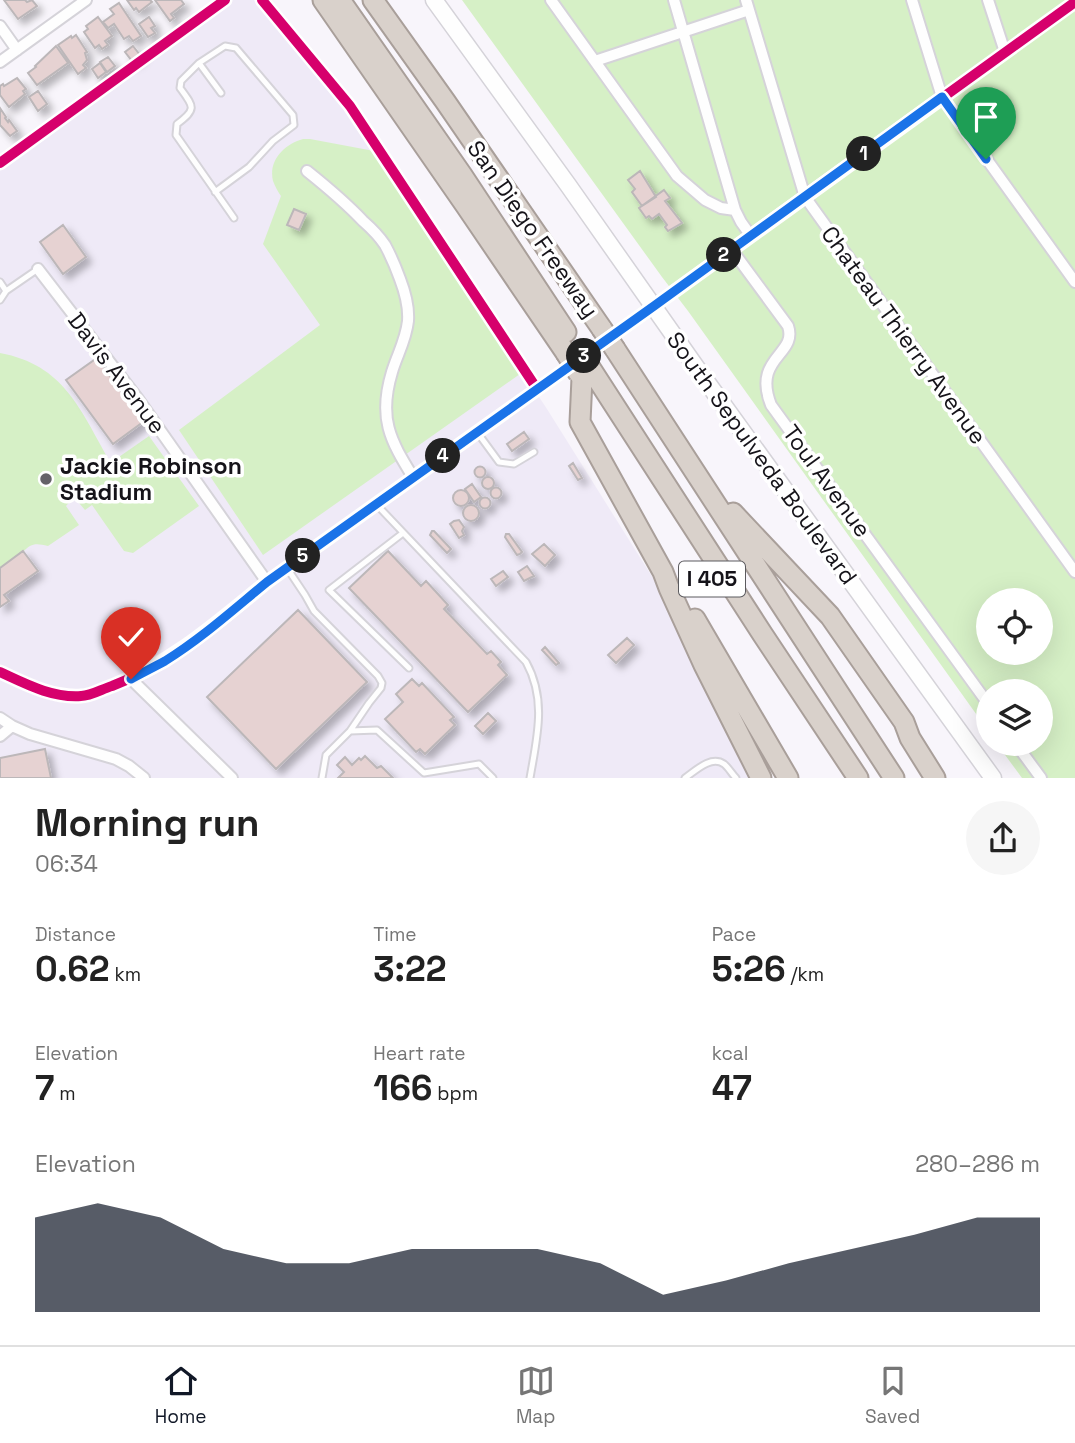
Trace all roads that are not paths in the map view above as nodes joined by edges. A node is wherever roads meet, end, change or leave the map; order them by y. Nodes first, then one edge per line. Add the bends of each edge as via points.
1 (86, 0) edge
2 (323, 0) edge
3 (340, 0) edge
4 (373, 0) edge
5 (434, 0) edge
6 (551, 0) edge
7 (674, 0) edge
8 (912, 0) edge
9 (988, 0) edge
10 (1075, 2) edge
11 (747, 5) edge
12 (0, 26) edge
13 (683, 31) junction
14 (17, 50) junction
15 (1005, 52) junction
16 (595, 61) junction
17 (0, 62) edge
18 (199, 63) junction
19 (221, 93) dead end
20 (942, 97) junction
21 (307, 171) dead end
22 (215, 192) junction
23 (805, 197) junction
24 (735, 210) junction
25 (234, 218) dead end
26 (751, 236) junction
27 (732, 250) junction
28 (38, 269) joint
29 (0, 282) edge
30 (1075, 282) edge
31 (6, 291) junction
32 (0, 300) edge
33 (654, 306) junction
34 (571, 350) junction
35 (583, 373) junction
36 (477, 432) junction
37 (534, 452) dead end
38 (696, 475) junction
39 (414, 477) junction
40 (376, 504) junction
41 (403, 533) junction
42 (287, 568) junction
43 (663, 572) junction
44 (1075, 572) edge
45 (267, 582) junction
46 (409, 668) dead end
47 (0, 672) edge
48 (131, 679) junction
49 (976, 687) edge
50 (0, 718) edge
51 (904, 722) junction
52 (12, 726) junction
53 (350, 732) junction
54 (0, 736) edge
55 (1025, 756) edge
56 (144, 778) edge
57 (232, 778) edge
58 (322, 778) edge
59 (494, 778) edge
60 (530, 778) edge
61 (685, 778) edge
62 (736, 778) edge
63 (761, 778) edge
64 (788, 778) edge
65 (843, 778) edge
66 (858, 778) edge
67 (894, 778) edge
68 (934, 778) edge
69 (950, 778) edge
70 (993, 778) edge
71 (1041, 778) edge

1 - 14 street
2 - 34 highway, San Diego Freeway / I 405
3 - 34 highway via 547,302
4 - 38 highway, San Diego Freeway / I 405, bridge via 602,329
5 - 33 main road, South Sepulveda Boulevard
6 - 16 street
7 - 13 street
8 - 20 street
9 - 15 street
10 - 15 street
11 - 13 street
11 - 23 street, Chateau Thierry Avenue
12 - 14 street
13 - 16 street
13 - 24 street
14 - 17 street
15 - 20 street
16 - 24 street via 677,176 705,200
18 - 19 lane
18 - 22 lane via 181,81 192,110 177,124 176,135
18 - 22 lane via 225,46 236,48 293,114 294,125 250,167
20 - 23 street
20 - 30 street
21 - 39 street via 339,196 384,243 395,264 408,318 389,382 386,423
22 - 25 lane
23 - 26 street
23 - 44 street, Chateau Thierry Avenue
24 - 26 street
26 - 27 street
27 - 33 street
27 - 49 street, Toul Avenue via 790,333 790,340 767,371 771,405
28 - 31 lane
28 - 45 street, Davis Avenue via 138,399
29 - 31 lane
31 - 32 lane
33 - 36 street
33 - 70 main road, South Sepulveda Boulevard
34 - 35 highway, San Diego Freeway / I 405, bridge
35 - 43 highway via 580,422
35 - 65 highway, San Diego Freeway / I 405
35 - 66 highway
36 - 37 lane via 499,462 514,464
36 - 39 street
38 - 51 highway via 830,617
38 - 67 highway, San Diego Freeway / I 405
39 - 40 street
40 - 41 lane
40 - 42 street
41 - 46 lane via 329,590
41 - 60 lane via 526,662 533,675 540,726
42 - 45 street
42 - 53 lane via 314,611 382,683
43 - 63 highway
43 - 64 highway via 675,584
45 - 48 street via 211,629
47 - 48 street via 64,696 84,696
48 - 57 street
50 - 52 street
51 - 68 highway
51 - 69 highway
52 - 54 street
52 - 56 street via 116,759
53 - 58 lane via 326,755
53 - 59 lane via 377,730 424,773 479,764
55 - 71 street
61 - 62 lane via 715,761

